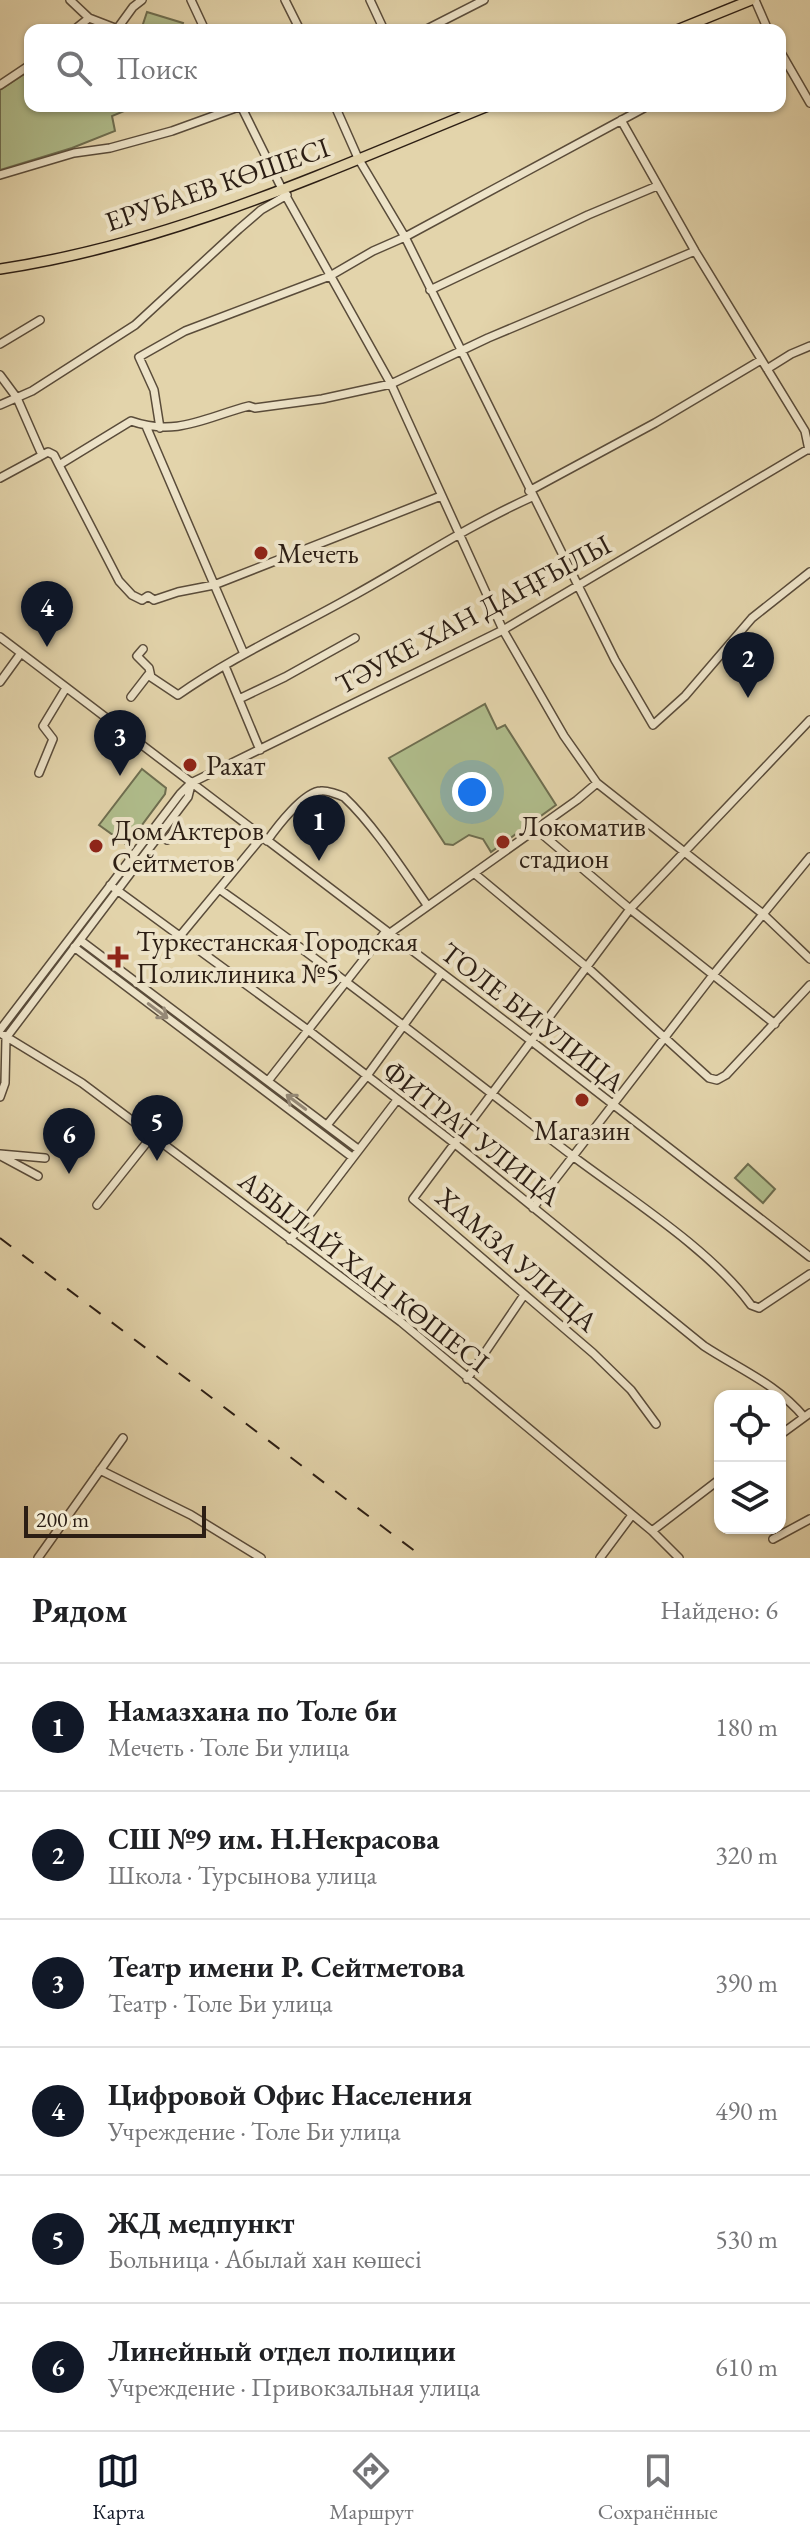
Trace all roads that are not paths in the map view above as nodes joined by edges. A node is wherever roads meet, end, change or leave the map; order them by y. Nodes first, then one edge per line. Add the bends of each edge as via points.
1 (70, 0) edge
2 (142, 0) edge
3 (191, 0) edge
4 (285, 0) edge
5 (370, 0) edge
6 (484, 0) edge
7 (753, 0) edge
8 (471, 2) edge
9 (89, 18) junction
10 (82, 24) edge
11 (104, 24) edge
12 (122, 24) edge
13 (202, 24) edge
14 (297, 24) edge
15 (381, 24) edge
16 (435, 24) edge
17 (692, 24) edge
18 (765, 24) edge
19 (786, 61) edge
20 (24, 69) edge
21 (0, 85) edge
22 (810, 103) edge
23 (224, 112) edge
24 (244, 112) edge
25 (338, 112) edge
26 (473, 112) edge
27 (636, 112) edge
28 (621, 120) junction
29 (358, 158) junction
30 (0, 175) edge
31 (657, 186) junction
32 (285, 192) junction
33 (405, 237) junction
34 (695, 251) junction
35 (0, 269) edge
36 (330, 276) junction
37 (430, 290) junction
38 (40, 320) dead end
39 (0, 344) edge
40 (810, 346) edge
41 (460, 351) junction
42 (761, 360) junction
43 (767, 369) junction
44 (0, 375) edge
45 (391, 384) junction
46 (17, 398) junction
47 (0, 405) edge
48 (146, 426) junction
49 (160, 428) junction
50 (809, 450) edge
51 (42, 455) junction
52 (59, 465) junction
53 (0, 478) edge
54 (531, 494) junction
55 (441, 496) junction
56 (458, 533) junction
57 (810, 572) edge
58 (214, 585) junction
59 (577, 586) junction
60 (503, 630) junction
61 (0, 637) edge
62 (355, 638) dead end
63 (143, 649) dead end
64 (21, 653) junction
65 (244, 654) junction
66 (225, 666) junction
67 (151, 677) junction
68 (0, 682) edge
69 (66, 688) junction
70 (131, 697) dead end
71 (239, 699) junction
72 (810, 720) edge
73 (260, 750) junction
74 (39, 773) dead end
75 (191, 783) junction
76 (597, 783) junction
77 (179, 826) dead end
78 (536, 829) junction
79 (265, 839) junction
80 (167, 840) dead end
81 (684, 852) junction
82 (810, 857) edge
83 (475, 874) junction
84 (114, 887) junction
85 (219, 889) junction
86 (427, 905) junction
87 (630, 909) junction
88 (763, 914) junction
89 (388, 932) junction
90 (180, 936) junction
91 (77, 944) junction
92 (810, 959) edge
93 (588, 968) junction
94 (441, 974) junction
95 (713, 975) junction
96 (347, 983) junction
97 (810, 985) edge
98 (775, 1024) junction
99 (404, 1025) junction
100 (308, 1030) junction
101 (2, 1034) edge
102 (663, 1038) junction
103 (530, 1040) junction
104 (0, 1069) edge
105 (366, 1077) junction
106 (268, 1081) junction
107 (5, 1083) junction
108 (492, 1092) junction
109 (0, 1097) edge
110 (397, 1100) junction
111 (613, 1106) junction
112 (327, 1125) junction
113 (152, 1136) junction
114 (454, 1143) junction
115 (358, 1149) junction
116 (0, 1155) edge
117 (352, 1157) junction
118 (574, 1157) junction
119 (45, 1158) dead end
120 (38, 1176) dead end
121 (97, 1205) dead end
122 (533, 1208) junction
123 (290, 1240) junction
124 (810, 1257) edge
125 (810, 1274) edge
126 (524, 1295) junction
127 (467, 1379) junction
128 (807, 1415) edge
129 (656, 1424) dead end
130 (786, 1431) edge
131 (123, 1438) dead end
132 (100, 1470) junction
133 (714, 1484) edge
134 (632, 1515) junction
135 (810, 1519) edge
136 (652, 1531) junction
137 (773, 1539) dead end
138 (38, 1558) edge
139 (261, 1558) edge
140 (600, 1558) edge
141 (679, 1558) edge

1 - 9 street
2 - 12 street
3 - 13 street
4 - 14 street
5 - 15 street
6 - 8 street
7 - 17 main road
7 - 18 street
8 - 16 street
9 - 10 street
9 - 11 street
19 - 22 street
20 - 21 street
23 - 30 street via 157,136
24 - 32 street
25 - 29 street
26 - 29 main road, ЕРУБАЕВ КӨШЕСІ
27 - 28 street
28 - 31 street
28 - 33 street
29 - 32 main road, ЕРУБАЕВ КӨШЕСІ
29 - 33 street
31 - 34 street
31 - 37 street
32 - 35 main road, ЕРУБАЕВ КӨШЕСІ via 70,257
32 - 36 street
32 - 46 street via 135,325
33 - 36 street
33 - 37 street
34 - 41 street
34 - 42 street
36 - 45 street
36 - 49 street via 198,325 139,357 154,390
37 - 41 street
38 - 39 street
40 - 43 street
41 - 45 street
41 - 54 street
42 - 43 street
42 - 54 street
43 - 50 street via 805,431
44 - 46 street
45 - 49 street via 322,399 249,406 191,426
45 - 55 street
46 - 47 street
46 - 51 street
48 - 49 street
48 - 52 street via 131,421
48 - 58 street
50 - 59 street, ТӘУКЕ ХАН ДАҢҒЫЛЫ
51 - 52 street via 54,455
51 - 53 street
52 - 58 street via 119,581 132,595 154,600
54 - 56 street
54 - 59 street
55 - 56 street
55 - 58 street
56 - 60 street
56 - 65 street
57 - 59 street via 752,618 653,725
58 - 65 street
59 - 60 street, ТӘУКЕ ХАН ДАҢҒЫЛЫ
60 - 73 street, ТӘУКЕ ХАН ДАҢҒЫЛЫ
60 - 76 street
61 - 64 street, ТОЛЕ БИ УЛИЦА
62 - 71 street
63 - 67 street via 137,656
64 - 68 street
64 - 69 street, ТОЛЕ БИ УЛИЦА
65 - 66 street
66 - 67 street via 178,695
66 - 71 street
67 - 70 street
69 - 74 street via 43,726 53,739
69 - 75 street, ТОЛЕ БИ УЛИЦА
71 - 73 street
72 - 81 street, ХАМЗА УЛИЦА
73 - 75 street, ТӘУКЕ ХАН ДАҢҒЫЛЫ
75 - 79 street, ТОЛЕ БИ УЛИЦА
75 - 84 street, ТӘУКЕ ХАН ДАҢҒЫЛЫ
76 - 78 street
76 - 81 street
77 - 80 street
78 - 83 street
78 - 87 street
79 - 85 street
79 - 86 street via 311,795 321,790 341,794
79 - 89 street, ТОЛЕ БИ УЛИЦА
81 - 87 street, ХАМЗА УЛИЦА
81 - 88 street
82 - 88 street
83 - 86 street
83 - 93 street
84 - 90 street, ФИТРАТ УЛИЦА
84 - 91 street, ТӘУКЕ ХАН ДАҢҒЫЛЫ
84 - 101 street, ТӘУКЕ ХАН ДАҢҒЫЛЫ
85 - 90 street
85 - 96 street
86 - 89 street
87 - 93 street, ХАМЗА УЛИЦА
87 - 95 street
88 - 92 street
88 - 95 street
89 - 94 street, ТОЛЕ БИ УЛИЦА
89 - 96 street
90 - 100 street, ФИТРАТ УЛИЦА
91 - 101 street, ТӘУКЕ ХАН ДАҢҒЫЛЫ
91 - 106 street
91 -> 117 street
93 - 102 street
93 - 103 street, ХАМЗА УЛИЦА
94 - 99 street
94 - 103 street, ТОЛЕ БИ УЛИЦА
95 - 98 street
95 - 102 street
96 - 99 street
96 - 100 street
97 - 98 street
98 - 102 street via 717,1080
99 - 105 street
99 - 108 street
100 - 105 street, ФИТРАТ УЛИЦА
100 - 106 street
101 - 107 street
101 - 113 street, АБЫЛАЙ ХАН КӨШЕСІ via 82,1083
102 - 111 street
103 - 108 street, ХАМЗА УЛИЦА
103 - 111 street, ТОЛЕ БИ УЛИЦА
104 - 107 street
105 - 110 street, ФИТРАТ УЛИЦА
105 - 112 street
112 -> 106 street
107 - 109 street
108 - 114 street, ХАМЗА УЛИЦА
108 - 118 street
110 - 114 street, ФИТРАТ УЛИЦА
110 - 115 street
111 - 118 street
111 - 124 street, ТОЛЕ БИ УЛИЦА
112 - 115 street
113 - 121 street
113 - 123 street, АБЫЛАЙ ХАН КӨШЕСІ
114 - 122 street, ФИТРАТ УЛИЦА
114 - 126 street, ХАМЗА УЛИЦА via 413,1199
115 - 117 street
116 - 119 street
116 - 120 street
117 - 123 street
118 - 122 street
118 - 125 street via 713,1264 751,1305 759,1308
122 - 128 street, ФИТРАТ УЛИЦА via 704,1346 748,1370
123 - 127 street, АБЫЛАЙ ХАН КӨШЕСІ via 401,1322
126 - 127 street
126 - 129 street, ХАМЗА УЛИЦА via 631,1390
127 - 134 street, АБЫЛАЙ ХАН КӨШЕСІ
128 - 130 street
131 - 132 street
132 - 138 street
132 - 139 street via 191,1515
133 - 136 street
134 - 136 street, АБЫЛАЙ ХАН КӨШЕСІ
134 - 140 street
135 - 137 street
136 - 141 street, АБЫЛАЙ ХАН КӨШЕСІ

